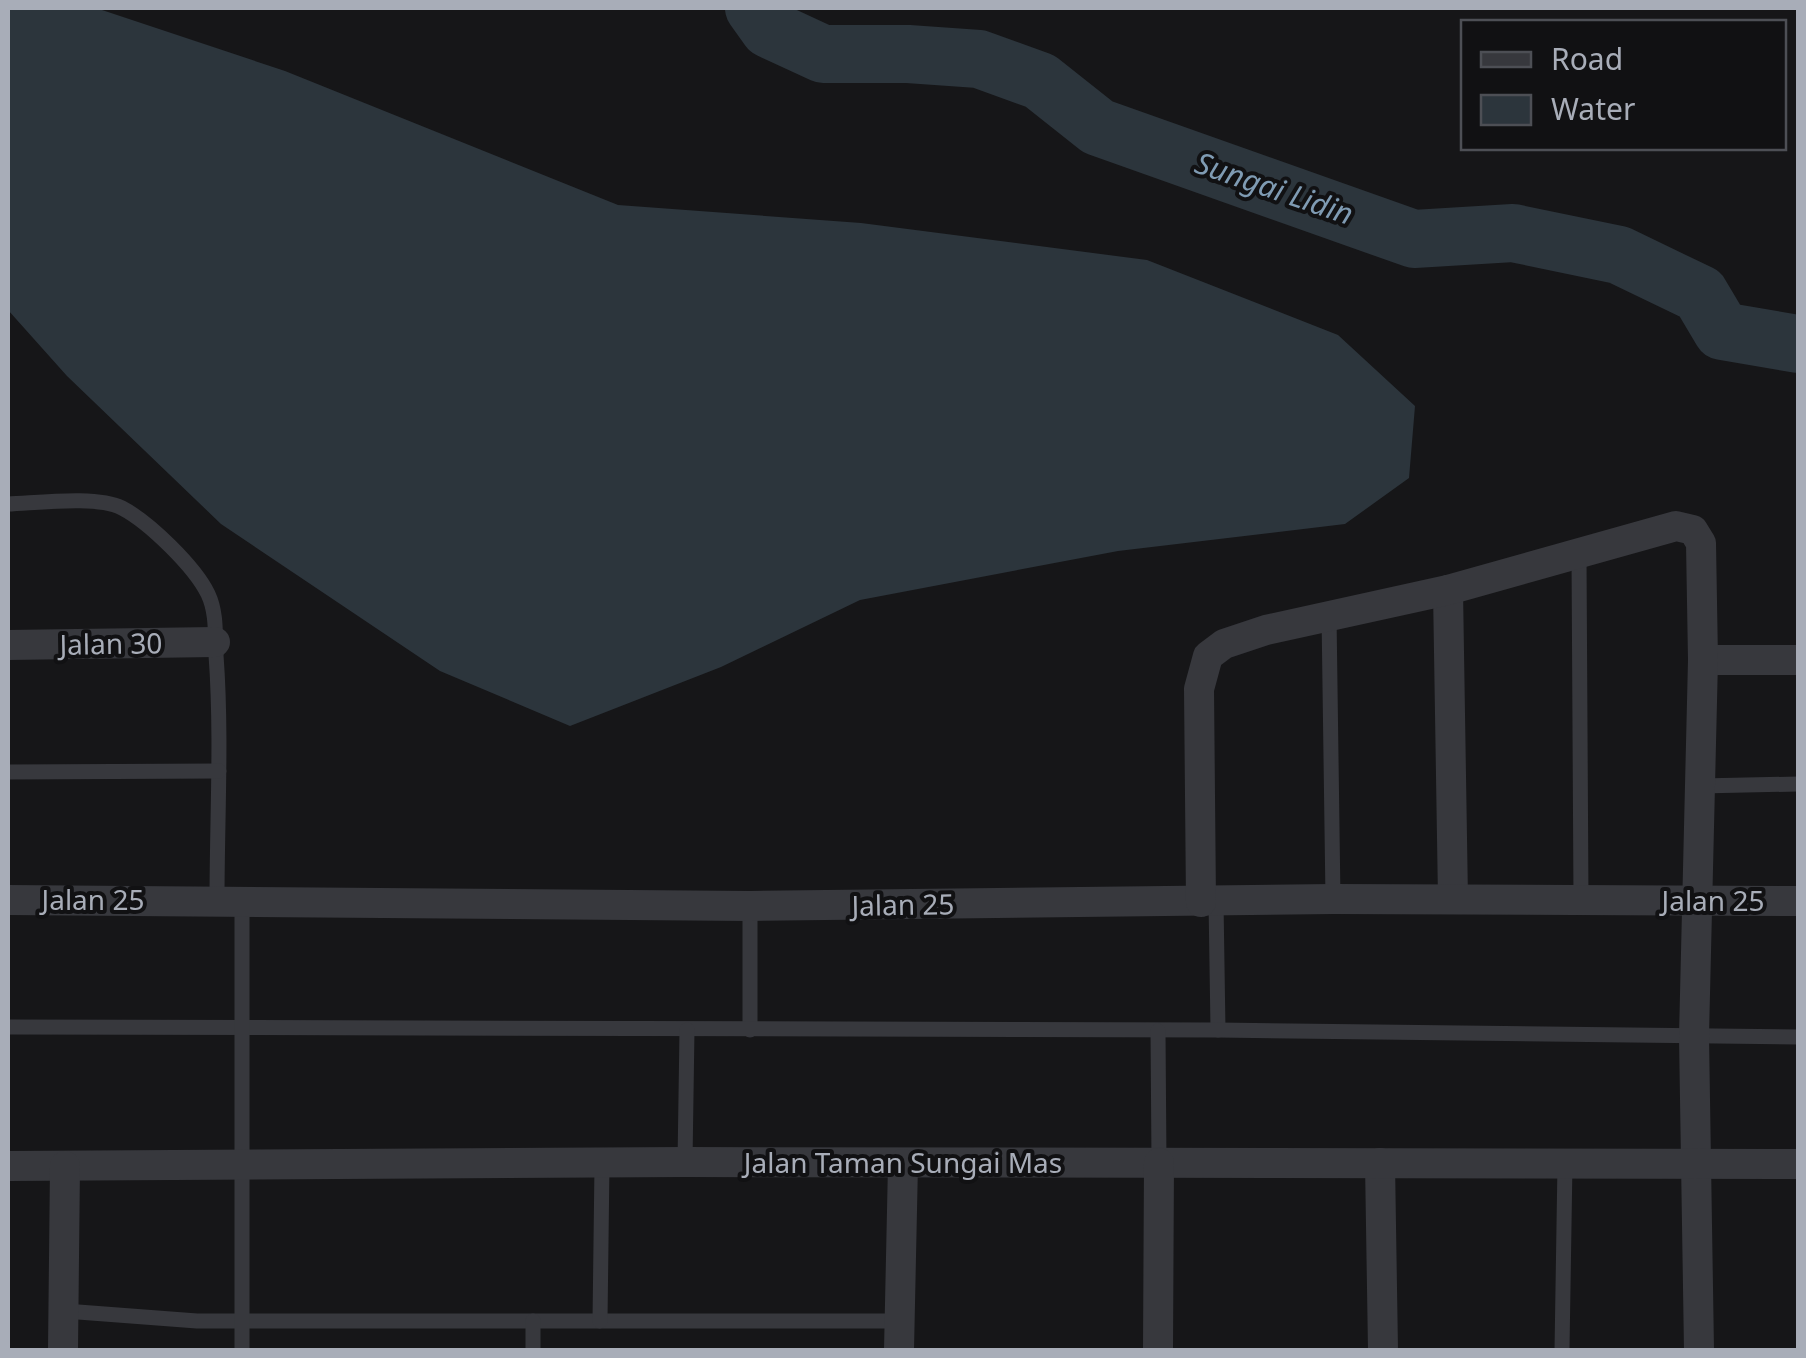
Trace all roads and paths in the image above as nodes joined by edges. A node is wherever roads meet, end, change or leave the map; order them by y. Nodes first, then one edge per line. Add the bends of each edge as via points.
1 (8, 504) edge
2 (1578, 556) junction
3 (1448, 590) junction
4 (1329, 615) junction
5 (215, 642) junction
6 (8, 645) edge
7 (1703, 660) junction
8 (1798, 660) edge
9 (219, 771) junction
10 (8, 772) edge
11 (1798, 784) edge
12 (1700, 786) junction
13 (1334, 899) junction
14 (1453, 899) junction
15 (8, 900) edge
16 (230, 900) junction
17 (1581, 900) junction
18 (1209, 901) junction
19 (1696, 901) junction
20 (1798, 901) edge
21 (750, 906) junction
22 (8, 1028) edge
23 (241, 1028) junction
24 (686, 1030) junction
25 (750, 1030) junction
26 (1218, 1030) junction
27 (1158, 1031) junction
28 (1694, 1036) junction
29 (1798, 1036) edge
30 (685, 1162) junction
31 (1159, 1163) junction
32 (1380, 1163) junction
33 (1565, 1163) junction
34 (602, 1164) junction
35 (904, 1164) junction
36 (1698, 1164) junction
37 (1798, 1164) edge
38 (8, 1166) edge
39 (66, 1166) junction
40 (241, 1166) junction
41 (65, 1311) junction
42 (241, 1321) junction
43 (533, 1321) junction
44 (600, 1321) junction
45 (900, 1336) edge
46 (63, 1350) edge
47 (242, 1350) edge
48 (533, 1350) edge
49 (1158, 1350) edge
50 (1384, 1350) edge
51 (1562, 1350) edge
52 (1698, 1350) edge

1 - 5 lane via 120,507 158,536 208,594
2 - 3 street
2 - 7 street via 1676,526 1694,530 1701,543
2 - 17 lane
3 - 4 street
3 - 14 street
4 - 13 lane
4 - 18 street via 1224,644 1208,656 1199,689
5 - 6 street, Jalan 30
5 - 9 lane
7 - 8 street
7 - 12 street
9 - 10 lane
9 - 16 lane
11 - 12 lane
12 - 19 street
13 - 14 street, Jalan 25
13 - 18 street, Jalan 25
14 - 17 street, Jalan 25
15 - 16 street, Jalan 25
16 - 21 street, Jalan 25
16 - 23 lane
17 - 19 street, Jalan 25
18 - 21 street, Jalan 25
18 - 26 lane
19 - 20 street, Jalan 25
19 - 28 street
21 - 25 lane
22 - 23 lane
23 - 24 lane
23 - 40 lane
24 - 25 lane
24 - 30 lane
25 - 27 lane
26 - 27 lane
26 - 28 lane
27 - 31 lane
28 - 29 lane
28 - 36 street
30 - 34 street, Jalan Taman Sungai Mas
30 - 35 street, Jalan Taman Sungai Mas
31 - 32 street, Jalan Taman Sungai Mas
31 - 35 street, Jalan Taman Sungai Mas
31 - 49 street
32 - 33 street, Jalan Taman Sungai Mas
32 - 50 street
33 - 36 street, Jalan Taman Sungai Mas
33 - 51 lane
34 - 40 street, Jalan Taman Sungai Mas
34 - 44 lane
35 - 45 street
36 - 37 street, Jalan Taman Sungai Mas
36 - 52 street
38 - 39 street, Jalan Taman Sungai Mas
39 - 40 street, Jalan Taman Sungai Mas
39 - 41 street
40 - 42 lane
41 - 42 lane
41 - 46 street
42 - 43 lane
42 - 47 lane
43 - 44 lane
43 - 48 lane
44 - 45 lane

